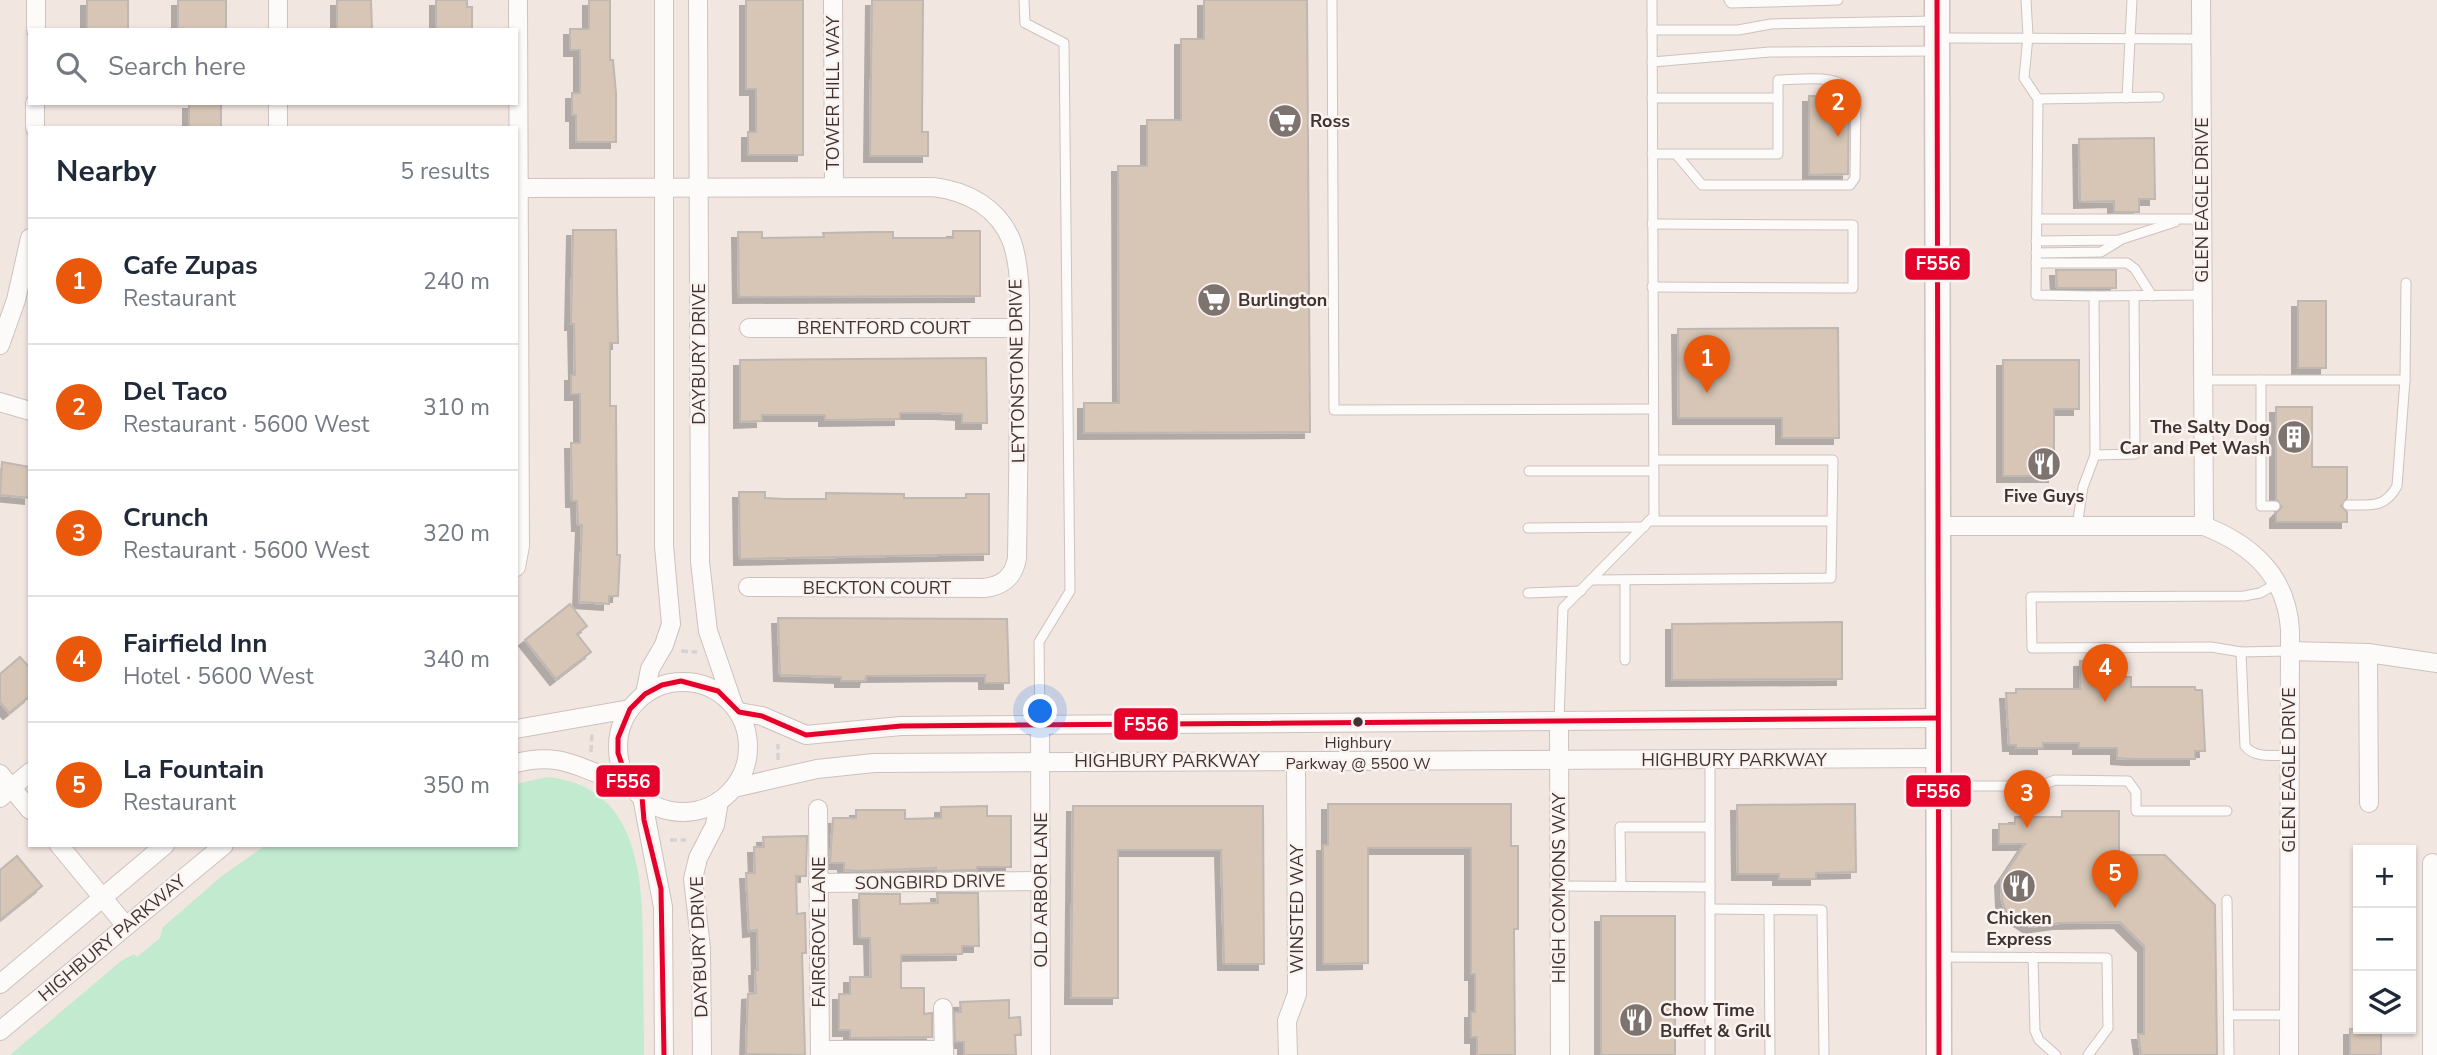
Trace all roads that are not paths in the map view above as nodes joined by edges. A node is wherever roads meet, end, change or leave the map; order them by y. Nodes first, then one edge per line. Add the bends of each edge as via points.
1 (36, 0) edge
2 (278, 0) edge
3 (518, 0) edge
4 (664, 0) edge
5 (698, 0) edge
6 (833, 0) edge
7 (1024, 0) edge
8 (1332, 0) edge
9 (1652, 0) edge
10 (1729, 0) edge
11 (1838, 0) edge
12 (2026, 0) edge
13 (2132, 0) edge
14 (2201, 0) edge
15 (36, 28) edge
16 (278, 28) edge
17 (1937, 28) edge
18 (1652, 30) junction
19 (2028, 36) junction
20 (2131, 38) junction
21 (2201, 39) junction
22 (1652, 62) junction
23 (2159, 97) dead end
24 (1652, 98) junction
25 (1778, 98) junction
26 (2127, 98) junction
27 (2038, 99) junction
28 (35, 105) edge
29 (278, 105) edge
30 (35, 126) edge
31 (278, 126) edge
32 (1651, 154) junction
33 (1676, 154) junction
34 (665, 187) junction
35 (698, 187) junction
36 (834, 187) junction
37 (519, 188) junction
38 (2037, 219) junction
39 (2193, 219) junction
40 (1652, 224) junction
41 (2119, 240) junction
42 (2036, 241) junction
43 (28, 247) edge
44 (2036, 258) junction
45 (2406, 283) dead end
46 (1652, 287) junction
47 (2134, 295) junction
48 (2203, 295) junction
49 (2094, 296) junction
50 (2152, 296) junction
51 (749, 328) dead end
52 (1020, 328) junction
53 (0, 345) edge
54 (2203, 380) junction
55 (2261, 380) junction
56 (2405, 380) junction
57 (0, 401) edge
58 (1653, 409) junction
59 (28, 410) edge
60 (2095, 456) junction
61 (1654, 460) junction
62 (1529, 471) dead end
63 (1653, 471) junction
64 (2348, 505) dead end
65 (2274, 506) dead end
66 (1832, 522) junction
67 (1646, 524) junction
68 (1938, 526) junction
69 (2077, 526) junction
70 (2204, 526) junction
71 (1528, 528) dead end
72 (518, 556) edge
73 (1592, 580) junction
74 (1625, 580) junction
75 (1005, 581) joint
76 (2278, 583) junction
77 (748, 587) dead end
78 (1581, 591) junction
79 (1528, 593) dead end
80 (2290, 651) junction
81 (2241, 652) junction
82 (2368, 653) junction
83 (1625, 660) dead end
84 (2437, 663) edge
85 (645, 694) junction
86 (736, 708) junction
87 (630, 709) junction
88 (1938, 718) junction
89 (1559, 720) junction
90 (1040, 724) junction
91 (518, 729) edge
92 (2290, 755) junction
93 (1938, 758) junction
94 (1041, 761) junction
95 (1559, 761) junction
96 (1710, 761) junction
97 (1296, 762) junction
98 (518, 763) edge
99 (28, 773) edge
100 (628, 782) junction
101 (1939, 786) junction
102 (4, 787) edge
103 (734, 788) junction
104 (642, 797) junction
105 (719, 801) junction
106 (2369, 803) dead end
107 (28, 808) edge
108 (818, 808) dead end
109 (2227, 811) dead end
110 (1710, 827) junction
111 (61, 847) edge
112 (163, 847) edge
113 (222, 847) edge
114 (2432, 863) dead end
115 (1041, 881) junction
116 (818, 883) junction
117 (1559, 886) junction
118 (1621, 886) junction
119 (1710, 887) junction
120 (102, 897) junction
121 (2227, 900) dead end
122 (1710, 909) junction
123 (1769, 910) junction
124 (127, 926) junction
125 (1939, 957) junction
126 (2033, 957) junction
127 (0, 984) edge
128 (943, 1008) dead end
129 (2229, 1015) junction
130 (2289, 1015) junction
131 (0, 1031) edge
132 (944, 1052) edge
133 (820, 1053) edge
134 (664, 1055) edge
135 (702, 1055) edge
136 (1041, 1055) edge
137 (1288, 1055) edge
138 (1560, 1055) edge
139 (1710, 1055) edge
140 (1770, 1055) edge
141 (1824, 1055) edge
142 (1939, 1055) edge
143 (2056, 1055) edge
144 (2088, 1055) edge
145 (2229, 1055) edge
146 (2289, 1055) edge
147 (2432, 1055) edge

1 - 15 street
2 - 16 street
3 - 37 street
4 - 34 street, DAYBURY DRIVE
5 - 35 street, DAYBURY DRIVE
6 - 36 street, TOWER HILL WAY
7 - 90 lane via 1025,23 1064,43 1070,591 1039,642
8 - 58 lane via 1335,410
9 - 18 lane
10 - 11 lane
12 - 19 lane
13 - 20 lane
14 - 21 street, GLEN EAGLE DRIVE
17 - 18 lane via 1771,23 1738,30
17 - 19 lane
17 - 22 lane via 1770,52
17 - 68 main road
18 - 22 lane
19 - 20 lane
19 - 27 lane via 2024,78
20 - 21 lane
20 - 26 lane
21 - 39 street, GLEN EAGLE DRIVE
22 - 24 lane
23 - 26 lane
24 - 25 lane
24 - 32 lane
25 - 33 lane via 1778,154
25 - 33 lane via 1778,80 1837,80 1851,88 1856,98 1856,136 1855,178 1850,185 1702,185
26 - 27 lane
27 - 38 lane
28 - 30 street
29 - 31 street
32 - 33 lane
32 - 40 lane
34 - 35 street, LEYTONSTONE DRIVE
34 - 37 street, LEYTONSTONE DRIVE
34 - 85 street, DAYBURY DRIVE via 664,546 671,613
35 - 36 street, LEYTONSTONE DRIVE
35 - 86 street, DAYBURY DRIVE via 701,590 713,648
36 - 52 street, LEYTONSTONE DRIVE via 946,188 984,205 1012,242
37 - 72 street
38 - 39 lane
38 - 42 lane
39 - 41 lane
39 - 48 street, GLEN EAGLE DRIVE
40 - 46 lane
40 - 46 lane via 1853,225 1853,288
41 - 42 lane
41 - 44 lane via 2101,252
42 - 44 lane
43 - 53 street
44 - 49 lane via 2036,295
44 - 50 lane via 2127,263
45 - 56 lane
46 - 58 lane
47 - 49 lane
47 - 50 lane
47 - 60 lane via 2134,454
48 - 50 lane
48 - 54 street, GLEN EAGLE DRIVE
49 - 60 lane
51 - 52 street, BRENTFORD COURT
52 - 75 street, LEYTONSTONE DRIVE via 1017,558
54 - 55 lane
54 - 70 street, GLEN EAGLE DRIVE
55 - 56 lane
55 - 65 lane via 2261,506
56 - 64 lane via 2397,486 2381,505
57 - 59 street
58 - 61 lane
60 - 69 lane via 2083,487
61 - 63 lane
61 - 66 lane via 1833,460
62 - 63 lane
63 - 67 lane via 1654,516
66 - 67 lane
66 - 74 lane via 1831,578
67 - 71 lane
67 - 73 lane
68 - 69 street, GLEN EAGLE DRIVE
68 - 88 main road
69 - 70 street, GLEN EAGLE DRIVE
70 - 76 street, GLEN EAGLE DRIVE via 2248,548
73 - 74 lane
73 - 78 lane
74 - 83 lane
75 - 77 street, BECKTON COURT via 984,588
76 - 80 street, GLEN EAGLE DRIVE via 2287,607
76 - 81 lane via 2244,596 2031,597 2032,649 2211,647
78 - 79 lane
78 - 89 lane via 1563,608
80 - 81 lane
80 - 82 street
80 - 92 street, GLEN EAGLE DRIVE
81 - 92 lane via 2245,746 2262,755
82 - 84 street
82 - 106 street
85 - 86 street via 681,681 718,691
85 - 87 street
86 - 90 street, HIGHBURY PARKWAY via 816,736 874,727
86 - 103 street via 749,743 743,775
87 - 91 street
87 - 100 street via 620,730 618,753
88 - 89 street, HIGHBURY PARKWAY
88 - 93 main road
89 - 90 street, HIGHBURY PARKWAY
89 - 95 street, HIGH COMMONS WAY
90 - 94 street, OLD ARBOR LANE
92 - 130 street, GLEN EAGLE DRIVE
93 - 96 street, HIGHBURY PARKWAY
93 - 101 main road
94 - 97 street, HIGHBURY PARKWAY
94 - 103 street, HIGHBURY PARKWAY via 853,764
94 - 115 street, OLD ARBOR LANE
95 - 96 street, HIGHBURY PARKWAY
95 - 97 street, HIGHBURY PARKWAY
95 - 117 street, HIGH COMMONS WAY
96 - 110 lane
97 - 137 street, WINSTED WAY via 1297,994 1287,1021
98 - 100 street via 562,759 604,778
99 - 102 street
100 - 104 street
101 - 109 lane via 2128,781 2136,792 2136,811
101 - 125 main road
102 - 107 street
103 - 105 street
104 - 105 street via 680,812 701,810
104 - 134 street, DAYBURY DRIVE via 663,907
105 - 135 street, DAYBURY DRIVE via 715,825 698,858 694,879 701,948
108 - 116 street, FAIRGROVE LANE
110 - 118 lane via 1620,827
110 - 119 lane
111 - 120 street
112 - 120 street
113 - 124 street, HIGHBURY PARKWAY
114 - 147 street
115 - 116 street, SONGBIRD DRIVE
115 - 136 street, OLD ARBOR LANE
116 - 133 street, FAIRGROVE LANE
117 - 118 lane
117 - 138 street, HIGH COMMONS WAY
118 - 119 lane
119 - 122 lane
120 - 124 street
120 - 127 street
121 - 129 lane
122 - 123 lane
122 - 139 lane
123 - 140 lane
123 - 141 lane via 1822,910
124 - 131 street, HIGHBURY PARKWAY
125 - 126 lane
125 - 142 main road
126 - 143 lane via 2035,1031
126 - 144 lane via 2107,957 2108,1028
128 - 132 street
129 - 130 lane
129 - 145 lane
130 - 146 street, GLEN EAGLE DRIVE
132 - 133 street

